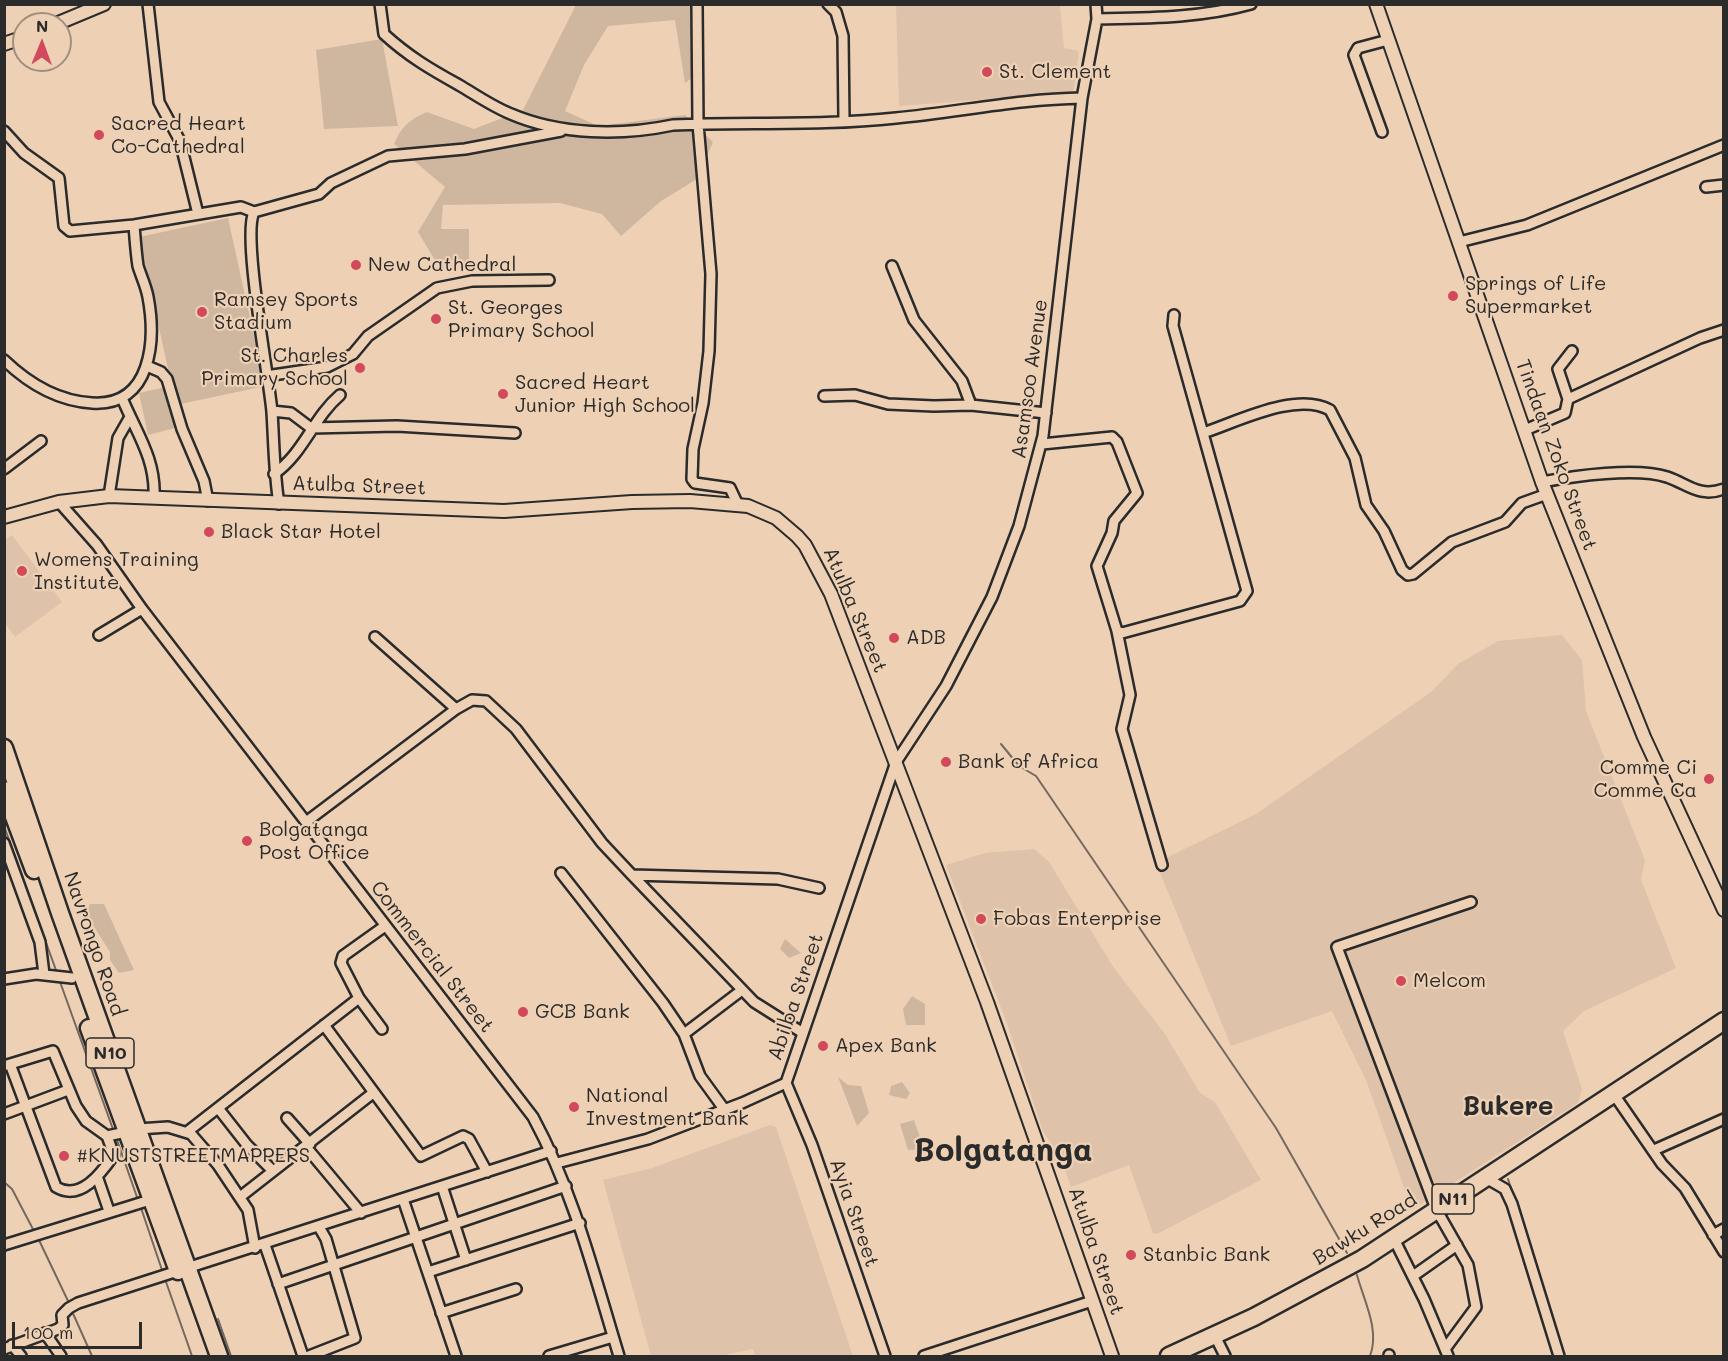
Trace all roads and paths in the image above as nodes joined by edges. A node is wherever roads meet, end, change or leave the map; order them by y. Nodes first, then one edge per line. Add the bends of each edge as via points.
1 (104, 4) edge
2 (148, 4) edge
3 (380, 4) edge
4 (697, 4) edge
5 (828, 4) edge
6 (1096, 4) edge
7 (1251, 4) edge
8 (1376, 4) edge
9 (1225, 8) edge
10 (72, 17) edge
11 (1097, 19) junction
12 (1388, 40) junction
13 (1082, 98) junction
14 (844, 122) junction
15 (698, 124) junction
16 (567, 130) junction
17 (4, 131) edge
18 (1382, 132) dead end
19 (1724, 145) edge
20 (1724, 185) edge
21 (1706, 187) dead end
22 (254, 212) junction
23 (198, 214) junction
24 (134, 225) junction
25 (1459, 242) junction
26 (892, 267) dead end
27 (549, 280) dead end
28 (1174, 315) dead end
29 (1724, 330) edge
30 (1572, 351) dead end
31 (4, 360) edge
32 (147, 366) junction
33 (266, 376) junction
34 (340, 395) dead end
35 (824, 396) dead end
36 (122, 398) junction
37 (1568, 399) junction
38 (971, 405) junction
39 (272, 411) junction
40 (1046, 413) junction
41 (130, 417) junction
42 (311, 428) junction
43 (1525, 430) junction
44 (516, 433) dead end
45 (1203, 433) junction
46 (41, 441) dead end
47 (1042, 444) junction
48 (4, 470) edge
49 (274, 474) junction
50 (1542, 482) junction
51 (1724, 489) edge
52 (1547, 494) junction
53 (109, 496) junction
54 (154, 497) junction
55 (208, 501) junction
56 (58, 502) junction
57 (279, 504) junction
58 (738, 505) junction
59 (4, 517) edge
60 (142, 609) junction
61 (1117, 631) junction
62 (99, 635) dead end
63 (375, 637) dead end
64 (456, 710) junction
65 (4, 748) edge
66 (896, 762) junction
67 (4, 790) edge
68 (9, 818) edge
69 (306, 822) junction
70 (4, 843) edge
71 (1162, 865) dead end
72 (561, 873) dead end
73 (632, 875) junction
74 (819, 888) dead end
75 (1471, 902) dead end
76 (1724, 910) edge
77 (385, 926) junction
78 (44, 974) junction
79 (72, 978) junction
80 (4, 979) edge
81 (742, 990) junction
82 (358, 998) junction
83 (1724, 1021) edge
84 (324, 1025) junction
85 (382, 1029) dead end
86 (684, 1034) junction
87 (803, 1034) junction
88 (7, 1065) edge
89 (786, 1083) junction
90 (68, 1090) junction
91 (373, 1093) junction
92 (1614, 1093) junction
93 (26, 1106) junction
94 (218, 1108) junction
95 (724, 1108) junction
96 (4, 1114) edge
97 (287, 1118) dead end
98 (1724, 1119) edge
99 (132, 1130) junction
100 (187, 1132) junction
101 (107, 1136) junction
102 (308, 1145) junction
103 (1654, 1150) junction
104 (551, 1151) junction
105 (557, 1163) junction
106 (273, 1171) junction
107 (487, 1172) junction
108 (1486, 1178) junction
109 (98, 1179) junction
110 (442, 1186) junction
111 (566, 1186) junction
112 (240, 1197) junction
113 (403, 1199) junction
114 (150, 1200) junction
115 (1436, 1209) junction
116 (109, 1211) junction
117 (361, 1213) junction
118 (580, 1223) junction
119 (454, 1224) junction
120 (318, 1227) junction
121 (1724, 1229) edge
122 (1713, 1234) junction
123 (416, 1237) junction
124 (1394, 1239) junction
125 (4, 1245) edge
126 (1457, 1245) junction
127 (260, 1246) junction
128 (1724, 1252) edge
129 (466, 1260) junction
130 (334, 1265) junction
131 (183, 1270) junction
132 (428, 1272) junction
133 (1413, 1275) junction
134 (278, 1284) junction
135 (516, 1289) dead end
136 (1092, 1301) junction
137 (441, 1312) junction
138 (45, 1333) junction
139 (1215, 1336) junction
140 (613, 1337) junction
141 (8, 1347) edge
142 (1446, 1353) edge
143 (21, 1356) edge
144 (61, 1356) edge
145 (208, 1356) edge
146 (219, 1356) edge
147 (303, 1356) edge
148 (309, 1356) edge
149 (456, 1356) edge
150 (549, 1356) edge
151 (619, 1356) edge
152 (885, 1356) edge
153 (924, 1356) edge
154 (1112, 1356) edge
155 (1169, 1356) edge
156 (1225, 1356) edge
157 (1559, 1356) edge

1 - 10 street
2 - 23 street via 159,102 180,141
3 - 16 street via 384,34 416,61 509,114
4 - 15 street
5 - 14 street via 836,12 843,36
6 - 11 street, Asamsoo Avenue
7 - 9 street
8 - 12 street, Tindaan Zoko Street
9 - 11 street via 1169,17
11 - 13 street, Asamsoo Avenue
12 - 18 street via 1358,48 1354,55
12 - 25 street, Tindaan Zoko Street
13 - 14 street
13 - 40 street, Asamsoo Avenue
14 - 15 street
15 - 16 street via 648,131
15 - 58 street via 711,274 709,351 692,479 695,483 730,488
16 - 22 street via 465,149 388,156 331,183 319,194
17 - 24 street via 24,153 59,178 64,226 69,231
19 - 25 street via 1527,225
20 - 21 street
22 - 23 street via 241,207
22 - 33 street via 252,250
23 - 24 street
24 - 32 street via 151,328
25 - 43 street, Tindaan Zoko Street
26 - 38 street via 914,320 962,381
27 - 33 street via 472,281 436,288 368,336 352,354 327,367
28 - 45 street via 1173,326
29 - 37 street
30 - 37 street via 1558,369
31 - 36 street via 29,384 63,397 106,404
32 - 36 street via 137,386
32 - 55 street via 167,379
33 - 39 street
34 - 42 street
35 - 38 street via 855,395 900,404
36 - 41 street
37 - 43 street via 1565,413
38 - 40 street
39 - 42 street via 291,412
39 - 49 street
40 - 47 street, Asamsoo Avenue
41 - 53 street via 118,438
41 - 54 street via 150,459
42 - 44 street via 397,426
42 - 49 street via 298,452
43 - 50 street, Tindaan Zoko Street
45 - 52 street via 1285,405 1313,404 1330,410 1355,458 1366,505 1408,575 1452,542 1505,522 1522,503
45 - 61 street via 1247,586 1246,595 1240,601 1122,633
46 - 48 street
47 - 61 street via 1108,436 1117,442 1137,493 1114,521 1098,564
47 - 66 street, Asamsoo Avenue via 1019,526 992,597 946,686
49 - 57 street
50 - 51 street via 1653,473 1700,492
50 - 52 street, Tindaan Zoko Street
52 - 76 street, Tindaan Zoko Street via 1644,737
53 - 54 street, Atulba Street
53 - 56 street, Atulba Street
54 - 55 street, Atulba Street
55 - 57 street, Atulba Street
56 - 59 street, Atulba Street
56 - 60 street, Commercial Street via 97,545
57 - 58 street, Atulba Street via 504,511 632,502
58 - 66 street, Atulba Street via 768,514 805,545 831,594
60 - 62 street
60 - 69 street, Commercial Street
61 - 71 street via 1130,695 1122,729
63 - 64 street
64 - 69 street
64 - 73 street via 472,700 486,701 516,729 602,843
65 - 99 highway, Navrongo Road / N10
66 - 87 street, Abilba Street
66 - 136 street, Atulba Street via 987,1002
67 - 68 highway, Navrongo Road / N10
68 - 79 highway, Navrongo Road / N10
69 - 77 street, Commercial Street
70 - 78 street via 40,942
72 - 86 street
73 - 74 street via 778,879
73 - 81 street
75 - 115 street via 1336,947
77 - 82 street via 343,956 341,963
77 - 104 street, Commercial Street via 517,1094
78 - 79 street
78 - 80 street
79 - 99 highway, Navrongo Road / N10
81 - 86 street
81 - 87 street
82 - 84 street
82 - 85 street
83 - 92 highway, Bawku Road / N11
84 - 91 street
84 - 94 street
86 - 95 street via 700,1076
87 - 89 street, Abilba Street
88 - 90 street via 53,1051
88 - 93 street
89 - 95 street, Abilba Street
89 - 152 street, Ayia Street via 812,1145
90 - 93 street
90 - 101 street via 86,1121
91 - 102 street
91 - 107 street via 421,1156 463,1136 469,1139
92 - 103 street
92 - 108 highway, Bawku Road / N11
93 - 96 street
93 - 109 street via 56,1187 81,1188
94 - 100 street
94 - 106 street
95 - 105 street, Abilba Street via 648,1139
97 - 102 street
98 - 103 street
99 - 100 street via 168,1127
99 - 101 street
99 - 114 highway, Navrongo Road / N10
99 - 131 highway, Navrongo Road / N10
100 - 112 street via 203,1146
101 - 109 street via 114,1155
102 - 106 street
102 - 117 street
103 - 122 street via 1685,1188
104 - 105 street, Commercial Street
104 - 107 street
105 - 111 street, Commercial Street
106 - 112 street
107 - 110 street
108 - 115 highway, Bawku Road / N11
108 - 157 street via 1505,1189 1512,1204
109 - 116 street
110 - 113 street
110 - 119 street
111 - 118 street, Commercial Street
111 - 119 street
112 - 127 street
113 - 117 street
113 - 123 street
114 - 116 street
114 - 131 highway, Navrongo Road / N10
115 - 124 highway, Bawku Road / N11
115 - 126 street
116 - 125 street
117 - 120 street
118 - 129 street
118 - 140 street, Commercial Street
119 - 123 street
119 - 129 street
120 - 127 street
120 - 130 street
121 - 122 street
122 - 128 street
123 - 130 street
123 - 132 street
124 - 133 street
124 - 139 highway, Bawku Road / N11
126 - 133 street
126 - 142 street via 1468,1265 1476,1307
127 - 131 street
127 - 134 street
129 - 132 street
130 - 134 street
130 - 148 street via 356,1338
131 - 138 street via 74,1306 62,1315 63,1325
131 - 145 highway, Navrongo Road / N10
131 - 146 highway, Navrongo Road / N10
132 - 137 street
133 - 142 street
134 - 147 street
135 - 137 street
136 - 153 street
136 - 154 street, Atulba Street
137 - 149 street
138 - 141 street
138 - 144 street
139 - 155 highway, Bawku Road / N11
139 - 156 street
140 - 150 street
140 - 151 street, Commercial Street
141 - 143 street

